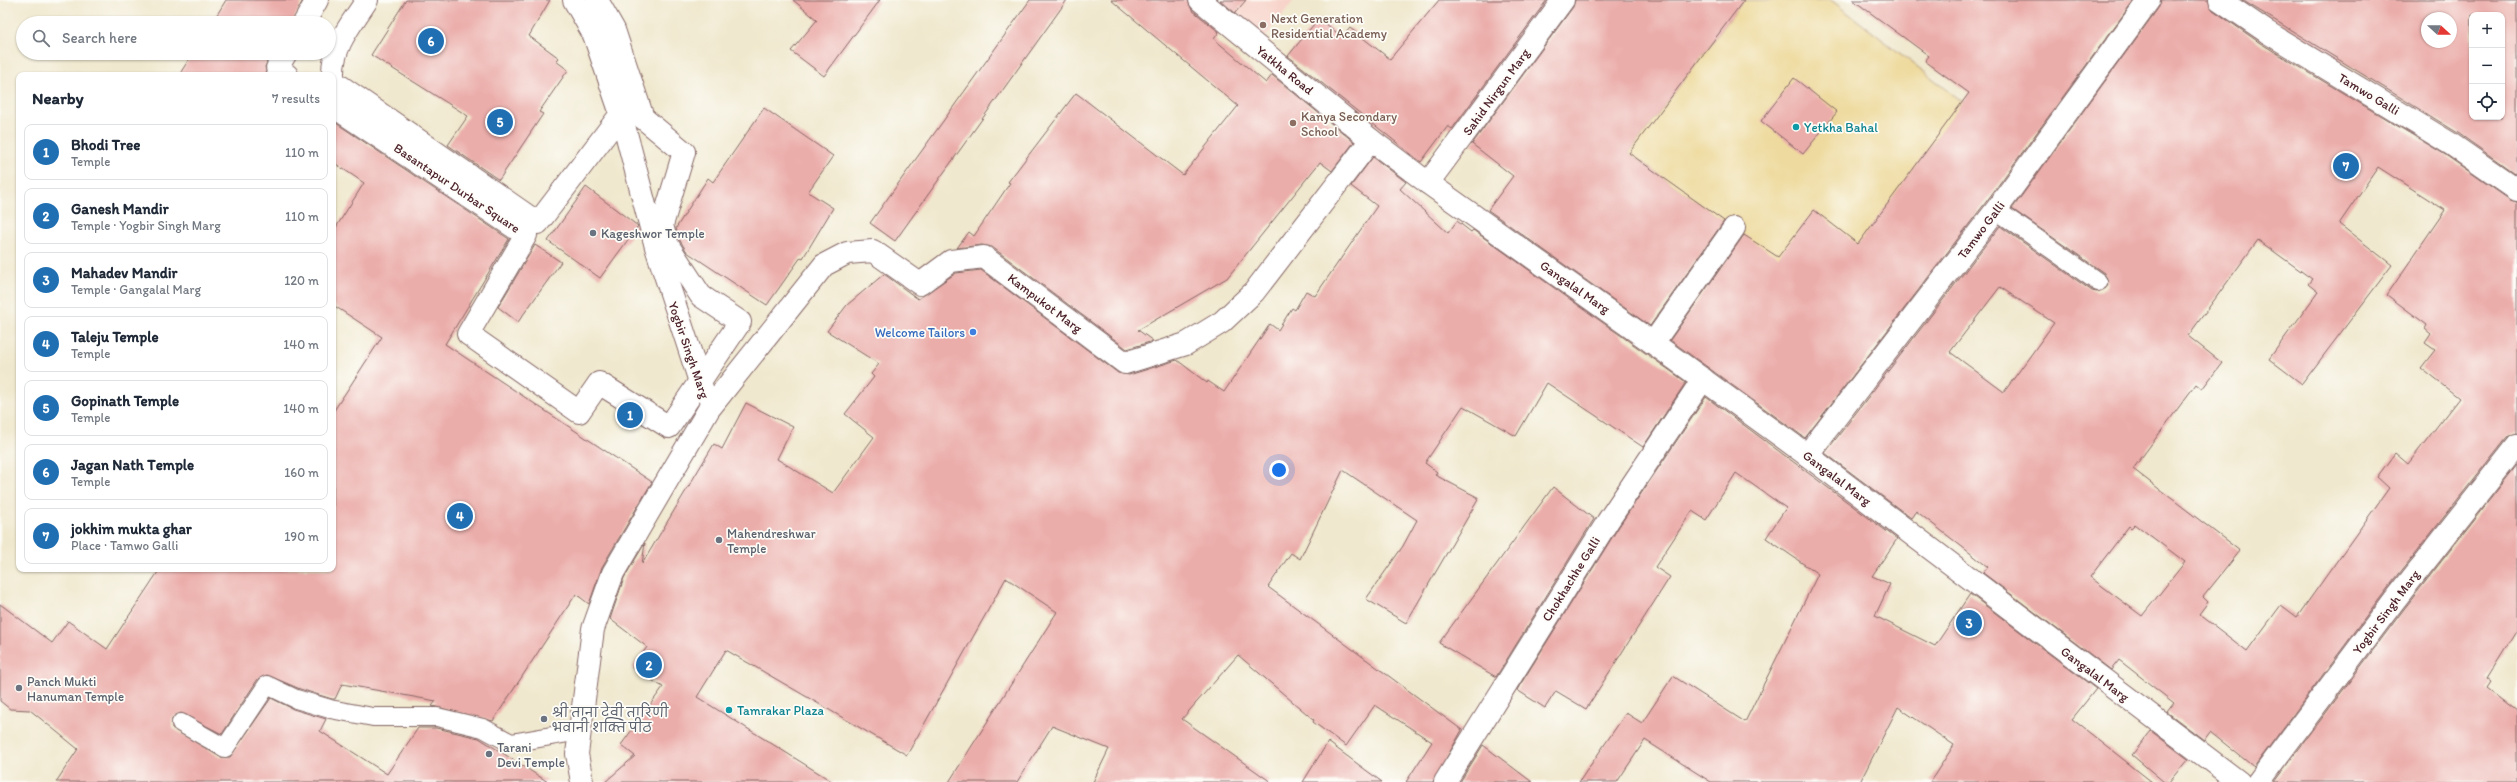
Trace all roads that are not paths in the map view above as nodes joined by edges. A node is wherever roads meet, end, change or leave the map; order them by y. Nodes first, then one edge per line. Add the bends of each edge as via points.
1 (317, 0) edge
2 (367, 0) edge
3 (574, 0) edge
4 (597, 0) edge
5 (1200, 0) edge
6 (1563, 0) edge
7 (2149, 0) edge
8 (2220, 0) edge
9 (308, 16) edge
10 (336, 54) edge
11 (282, 60) edge
12 (334, 60) edge
13 (283, 72) edge
14 (333, 72) edge
15 (336, 83) edge
16 (336, 108) edge
17 (621, 114) junction
18 (1371, 140) junction
19 (1428, 183) junction
20 (2517, 190) edge
21 (1996, 210) junction
22 (1734, 228) dead end
23 (2098, 282) dead end
24 (1653, 343) junction
25 (1703, 379) junction
26 (709, 409) junction
27 (2517, 445) edge
28 (1807, 455) junction
29 (181, 722) dead end
30 (580, 731) junction
31 (582, 782) edge
32 (1445, 782) edge
33 (2240, 782) edge
34 (2258, 782) edge

1 - 9 street
2 - 10 street via 340,41
3 - 17 street, Yogbir Singh Marg via 594,34
4 - 16 street, Basantapur Durbar Square via 614,30 643,118 684,152 662,225 667,244 701,296 740,322 669,427 599,383 579,412 468,334 526,235
5 - 18 street, Yatkha Road
6 - 19 street, Sahid Nirgun Marg
7 - 21 street, Tamwo Galli
8 - 20 street, Tamwo Galli via 2267,32 2451,144
11 - 13 street via 277,68
12 - 14 street
15 - 17 street via 538,223
17 - 26 street, Yogbir Singh Marg via 656,247
18 - 19 street, Yatkha Road
18 - 26 street, Kampukot Marg via 1254,292 1222,322 1186,344 1125,363 984,257 951,261 920,284 873,251 847,253 824,265
19 - 24 street, Gangalal Marg
21 - 23 lane
21 - 28 street, Tamwo Galli
22 - 24 street
24 - 25 street, Gangalal Marg
25 - 28 street, Gangalal Marg
25 - 32 street, Chokhachhe Galli via 1608,521
26 - 30 street, Yogbir Singh Marg via 613,573 593,629
27 - 34 street, Yogbir Singh Marg via 2394,600
28 - 33 street, Gangalal Marg
29 - 30 lane via 225,748 267,685 296,699 330,709 373,717 437,718 483,728 511,743
30 - 31 street, Yogbir Singh Marg via 577,754

